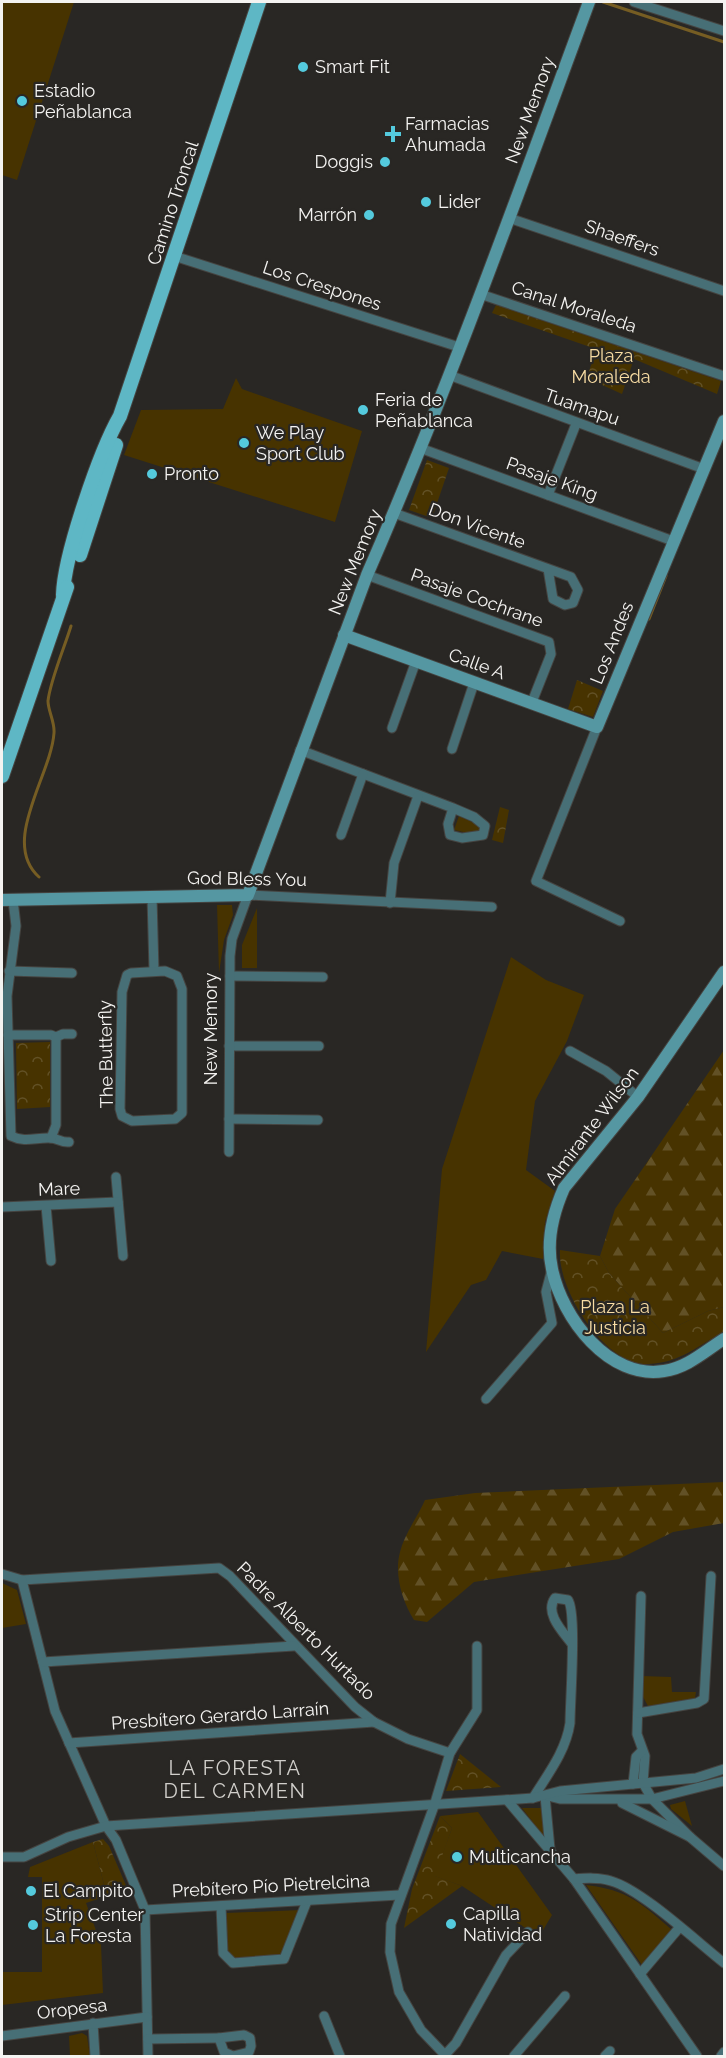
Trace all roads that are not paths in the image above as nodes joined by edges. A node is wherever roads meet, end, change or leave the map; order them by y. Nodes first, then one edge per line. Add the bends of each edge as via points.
1 (259, 2) edge
2 (589, 2) edge
3 (634, 2) edge
4 (660, 5) edge
5 (724, 31) edge
6 (509, 218) junction
7 (174, 256) junction
8 (724, 291) edge
9 (480, 294) junction
10 (459, 347) junction
11 (449, 375) junction
12 (724, 376) edge
13 (724, 421) edge
14 (576, 424) junction
15 (420, 448) junction
16 (704, 469) junction
17 (548, 495) junction
18 (394, 513) junction
19 (673, 541) junction
20 (548, 569) dead end
21 (367, 575) junction
22 (344, 635) junction
23 (416, 661) junction
24 (474, 683) junction
25 (532, 702) junction
26 (597, 727) junction
27 (392, 728) dead end
28 (452, 749) dead end
29 (300, 750) junction
30 (363, 774) junction
31 (2, 776) edge
32 (418, 796) junction
33 (453, 808) dead end
34 (341, 835) dead end
35 (248, 895) junction
36 (152, 897) junction
37 (7, 900) edge
38 (390, 903) junction
39 (492, 907) dead end
40 (620, 921) dead end
41 (9, 971) junction
42 (154, 971) junction
43 (724, 972) edge
44 (72, 973) dead end
45 (230, 976) junction
46 (323, 977) dead end
47 (72, 1034) dead end
48 (8, 1035) junction
49 (56, 1037) junction
50 (229, 1046) junction
51 (319, 1046) dead end
52 (570, 1051) dead end
53 (638, 1097) junction
54 (229, 1119) junction
55 (318, 1120) dead end
56 (51, 1138) junction
57 (69, 1142) dead end
58 (229, 1152) dead end
59 (116, 1177) dead end
60 (118, 1202) junction
61 (46, 1206) junction
62 (2, 1207) edge
63 (123, 1256) dead end
64 (51, 1261) dead end
65 (552, 1269) junction
66 (724, 1339) edge
67 (486, 1399) dead end
68 (2, 1574) edge
69 (711, 1576) dead end
70 (22, 1580) junction
71 (641, 1596) dead end
72 (572, 1644) dead end
73 (294, 1646) junction
74 (477, 1646) dead end
75 (43, 1662) junction
76 (638, 1713) junction
77 (374, 1722) junction
78 (69, 1743) junction
79 (450, 1753) junction
80 (724, 1769) edge
81 (724, 1781) edge
82 (638, 1784) junction
83 (580, 1795) junction
84 (546, 1796) junction
85 (533, 1798) junction
86 (652, 1799) junction
87 (507, 1800) junction
88 (617, 1800) junction
89 (434, 1806) junction
90 (106, 1826) junction
91 (690, 1837) junction
92 (550, 1849) junction
93 (2, 1857) edge
94 (723, 1862) edge
95 (573, 1879) junction
96 (399, 1895) junction
97 (307, 1901) junction
98 (221, 1906) junction
99 (145, 1910) junction
100 (679, 1928) junction
101 (528, 1932) dead end
102 (724, 1963) edge
103 (640, 1974) junction
104 (565, 1996) dead end
105 (324, 2016) dead end
106 (147, 2017) junction
107 (93, 2023) junction
108 (2, 2036) edge
109 (148, 2038) junction
110 (219, 2038) dead end
111 (724, 2052) edge
112 (95, 2056) edge
113 (148, 2056) edge
114 (340, 2056) edge
115 (445, 2056) edge
116 (514, 2056) edge
117 (697, 2056) edge
118 (721, 2056) edge

1 - 7 main road, Camino Troncal
2 - 6 street, New Memory
3 - 4 street
4 - 5 street
6 - 8 street, Shaeffers
6 - 9 street, New Memory
7 - 10 street, Los Crespones
7 - 31 main road, Camino Troncal via 120,416 119,436 104,486
9 - 10 street, New Memory
9 - 12 street, Canal Moraleda
10 - 11 street, New Memory
11 - 14 street, Tuamapu
11 - 15 street, New Memory
13 - 16 street, Los Andes
14 - 16 street, Tuamapu
14 - 17 street
15 - 17 street, Pasaje King
15 - 18 street, New Memory
16 - 19 street, Los Andes
17 - 19 street, Pasaje King
18 - 20 street, Don Vicente
18 - 21 street, New Memory
19 - 26 street, Los Andes
21 - 22 street, New Memory
21 - 25 street, Pasaje Cochrane via 549,642 550,654
22 - 23 street, Calle A
22 - 29 street, New Memory
23 - 24 street, Calle A
23 - 27 street
24 - 25 street, Calle A
24 - 28 street
25 - 26 street, Calle A
26 - 40 street, Los Andes via 536,881
29 - 30 street
29 - 35 street, New Memory
30 - 32 street
30 - 34 street
32 - 33 street
32 - 38 street via 394,863
35 - 36 street, God Bless You
35 - 38 street, God Bless You
35 - 45 street, New Memory via 232,939
36 - 37 street, God Bless You
36 - 42 street
37 - 41 street via 16,926
38 - 39 street, God Bless You
41 - 44 street
41 - 48 street
42 - 42 street, The Butterfly via 127,975 122,992 120,1109 122,1116 132,1121 175,1119 182,1113 182,983 177,975
43 - 53 street, Almirante Wilson
45 - 46 street
45 - 50 street, New Memory
47 - 49 street
48 - 49 street
48 - 56 street via 11,1136 19,1140
49 - 56 street via 56,1125
50 - 51 street
50 - 54 street, New Memory
52 - 53 street via 606,1071
53 - 65 street, Almirante Wilson via 564,1188 552,1221
54 - 55 street
54 - 58 street, New Memory
56 - 57 street
59 - 60 street
60 - 61 street, Mare
60 - 63 street
61 - 62 street, Mare
61 - 64 street
65 - 66 street, Almirante Wilson via 574,1320 614,1361 640,1371 664,1371 686,1364
65 - 67 street via 546,1292 552,1323
68 - 70 street
69 - 76 street via 704,1699
70 - 73 street, Padre Alberto Hurtado via 219,1568
70 - 75 street
71 - 76 street
72 - 85 street via 568,1735
73 - 75 street
73 - 77 street, Padre Alberto Hurtado
74 - 79 street via 477,1710
75 - 78 street
76 - 82 street via 637,1734 645,1756
77 - 78 street, Presbítero Gerardo Larraín
77 - 79 street, Padre Alberto Hurtado
78 - 90 street
79 - 89 street
80 - 82 street via 696,1778
81 - 86 street
82 - 83 street
82 - 86 street
83 - 84 street
83 - 88 street
84 - 85 street
84 - 92 street
85 - 87 street
86 - 88 street
86 - 91 street
87 - 89 street
87 - 92 street
88 - 91 street
89 - 90 street
89 - 96 street
90 - 93 street via 68,1837 24,1857
90 - 99 street via 116,1840
91 - 94 street
92 - 95 street
95 - 100 street via 611,1881 632,1891
95 - 103 street
96 - 97 street, Prebítero Pío Pietrelcina
96 - 115 street via 391,1924 390,1952 399,1992 421,2030
97 - 98 street, Prebítero Pío Pietrelcina
97 - 98 street via 284,1959 233,1963 223,1953
98 - 99 street, Prebítero Pío Pietrelcina
99 - 106 street
100 - 102 street
100 - 103 street
101 - 115 street via 506,1955
103 - 117 street
104 - 116 street
105 - 114 street
106 - 107 street, Oropesa
106 - 109 street
107 - 108 street, Oropesa
107 - 112 street
109 - 110 street
109 - 113 street
111 - 118 street

